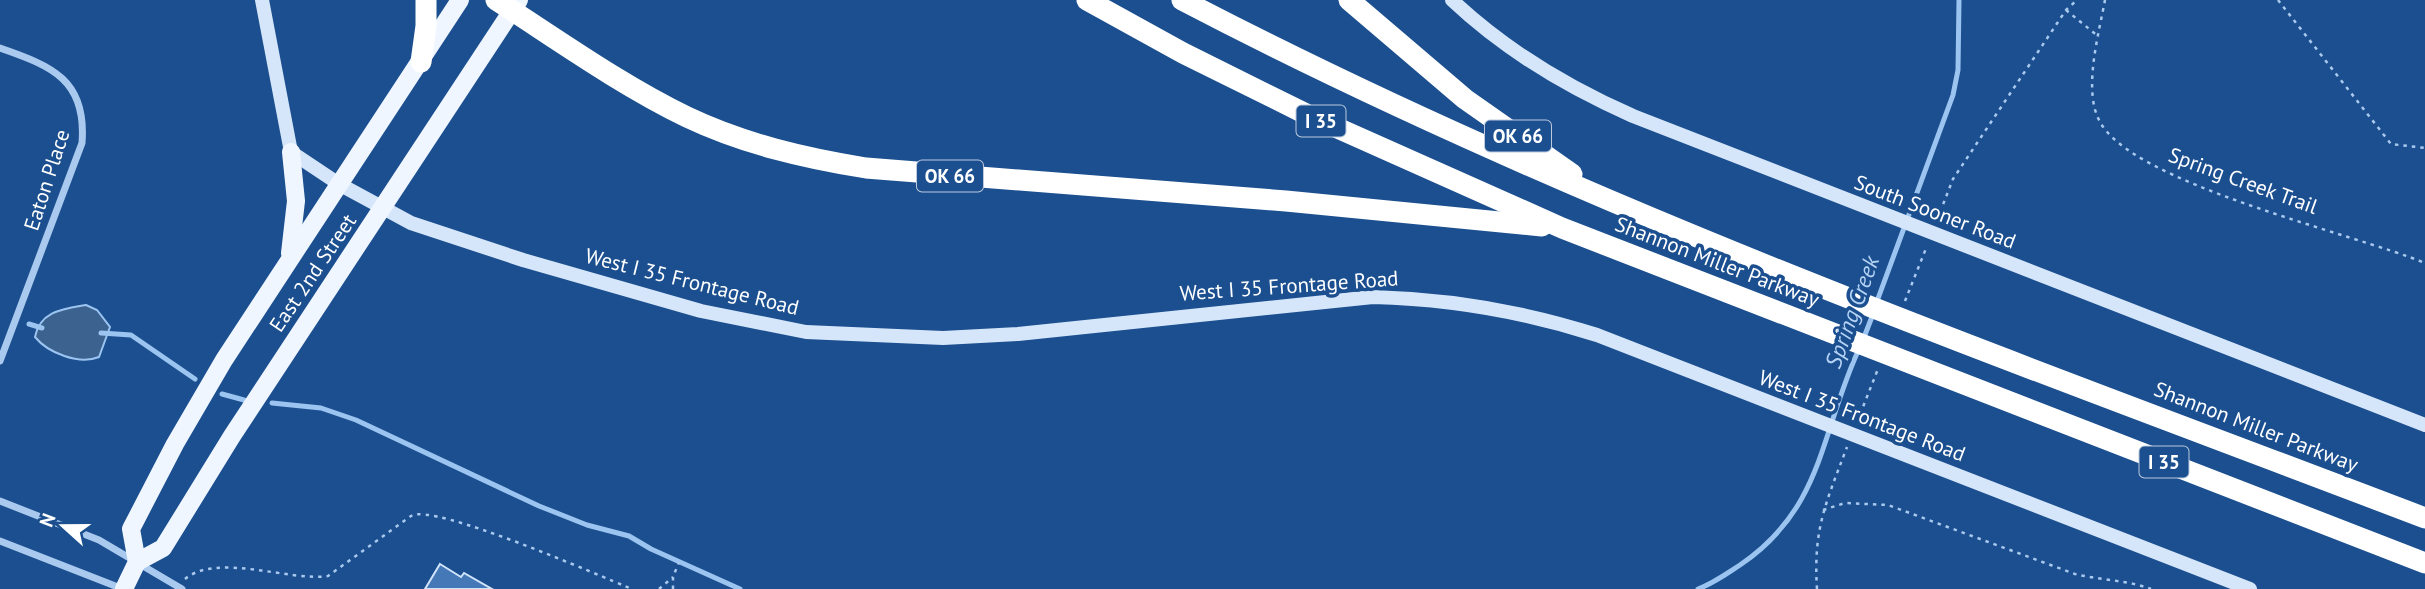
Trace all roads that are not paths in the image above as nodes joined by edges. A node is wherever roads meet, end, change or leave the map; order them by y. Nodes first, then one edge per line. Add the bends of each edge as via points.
1 (262, 0) edge
2 (426, 0) edge
3 (460, 0) edge
4 (1087, 0) edge
5 (1182, 0) edge
6 (1349, 0) edge
7 (1452, 0) edge
8 (509, 4) edge
9 (0, 48) edge
10 (421, 62) junction
11 (292, 152) junction
12 (339, 184) junction
13 (1617, 206) junction
14 (383, 209) junction
15 (1562, 228) junction
16 (288, 261) junction
17 (0, 361) edge
18 (2425, 425) edge
19 (0, 501) edge
20 (2425, 518) edge
21 (0, 541) edge
22 (136, 562) junction
23 (2425, 563) edge
24 (123, 589) edge
25 (182, 589) edge
26 (2250, 589) edge

1 - 11 street
2 - 10 highway
3 - 10 main road, East 2nd Street
4 - 15 highway, Shannon Miller Parkway / I 35 via 1306,114
5 - 13 highway, Shannon Miller Parkway / I 35 via 1262,42
6 - 13 highway, OK 66 via 1465,99
7 - 18 street, South Sooner Road via 1531,63 1581,93
8 - 14 main road, East 2nd Street
8 - 15 highway, OK 66 via 686,116 810,159 878,170 1286,201
9 - 17 street, Eaton Place via 63,77 77,98 83,126 82,144
10 - 12 main road, East 2nd Street
11 - 12 street
11 - 16 main road via 296,201
12 - 14 street, West I 35 Frontage Road
12 - 16 main road, East 2nd Street
13 - 20 highway, Shannon Miller Parkway / I 35 via 1841,293 1909,314
14 - 22 main road, East 2nd Street via 163,548
14 - 26 street, West I 35 Frontage Road via 411,223 523,260 701,311 806,332 930,338 1018,334 1373,297 1490,306 1597,335
15 - 23 highway, Shannon Miller Parkway / I 35
16 - 22 main road, East 2nd Street via 224,360 131,529
19 - 22 street via 99,540
21 - 24 street
22 - 24 main road
22 - 25 street

